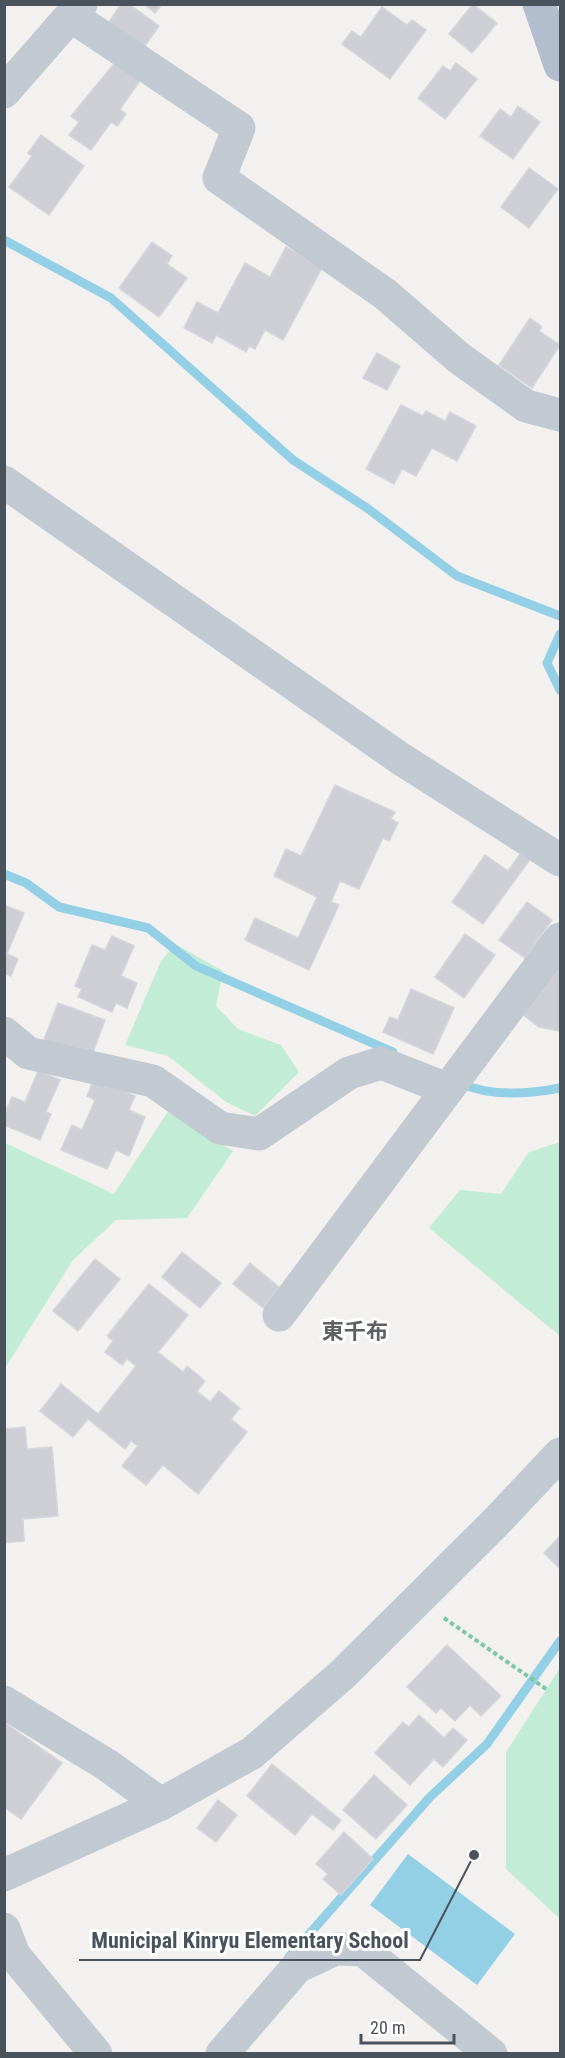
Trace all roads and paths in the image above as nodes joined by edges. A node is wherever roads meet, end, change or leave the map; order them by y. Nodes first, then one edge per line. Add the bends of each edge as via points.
1 (539, 4) edge
2 (76, 10) edge
3 (561, 65) edge
4 (4, 92) edge
5 (561, 415) edge
6 (4, 482) edge
7 (561, 860) edge
8 (561, 939) edge
9 (4, 1033) edge
10 (455, 1079) junction
11 (279, 1315) dead end
12 (561, 1454) edge
13 (418, 1600) junction
14 (549, 1691) dead end
15 (4, 1702) edge
16 (161, 1804) junction
17 (4, 1875) edge
18 (4, 1929) edge
19 (96, 2054) edge
20 (222, 2054) edge
21 (491, 2054) edge

1 - 3 main road
2 - 4 street
2 - 5 street via 239,128 219,178 385,294 459,358 526,406
6 - 7 street via 401,759
8 - 10 street
9 - 10 street via 28,1053 153,1081 220,1128 259,1134 349,1073 381,1064
10 - 11 street
12 - 13 street
13 - 14 path
13 - 16 street via 343,1674 252,1753
15 - 16 street
16 - 17 street
18 - 19 street via 14,1955
20 - 21 street via 297,1967 335,1949 363,1950

